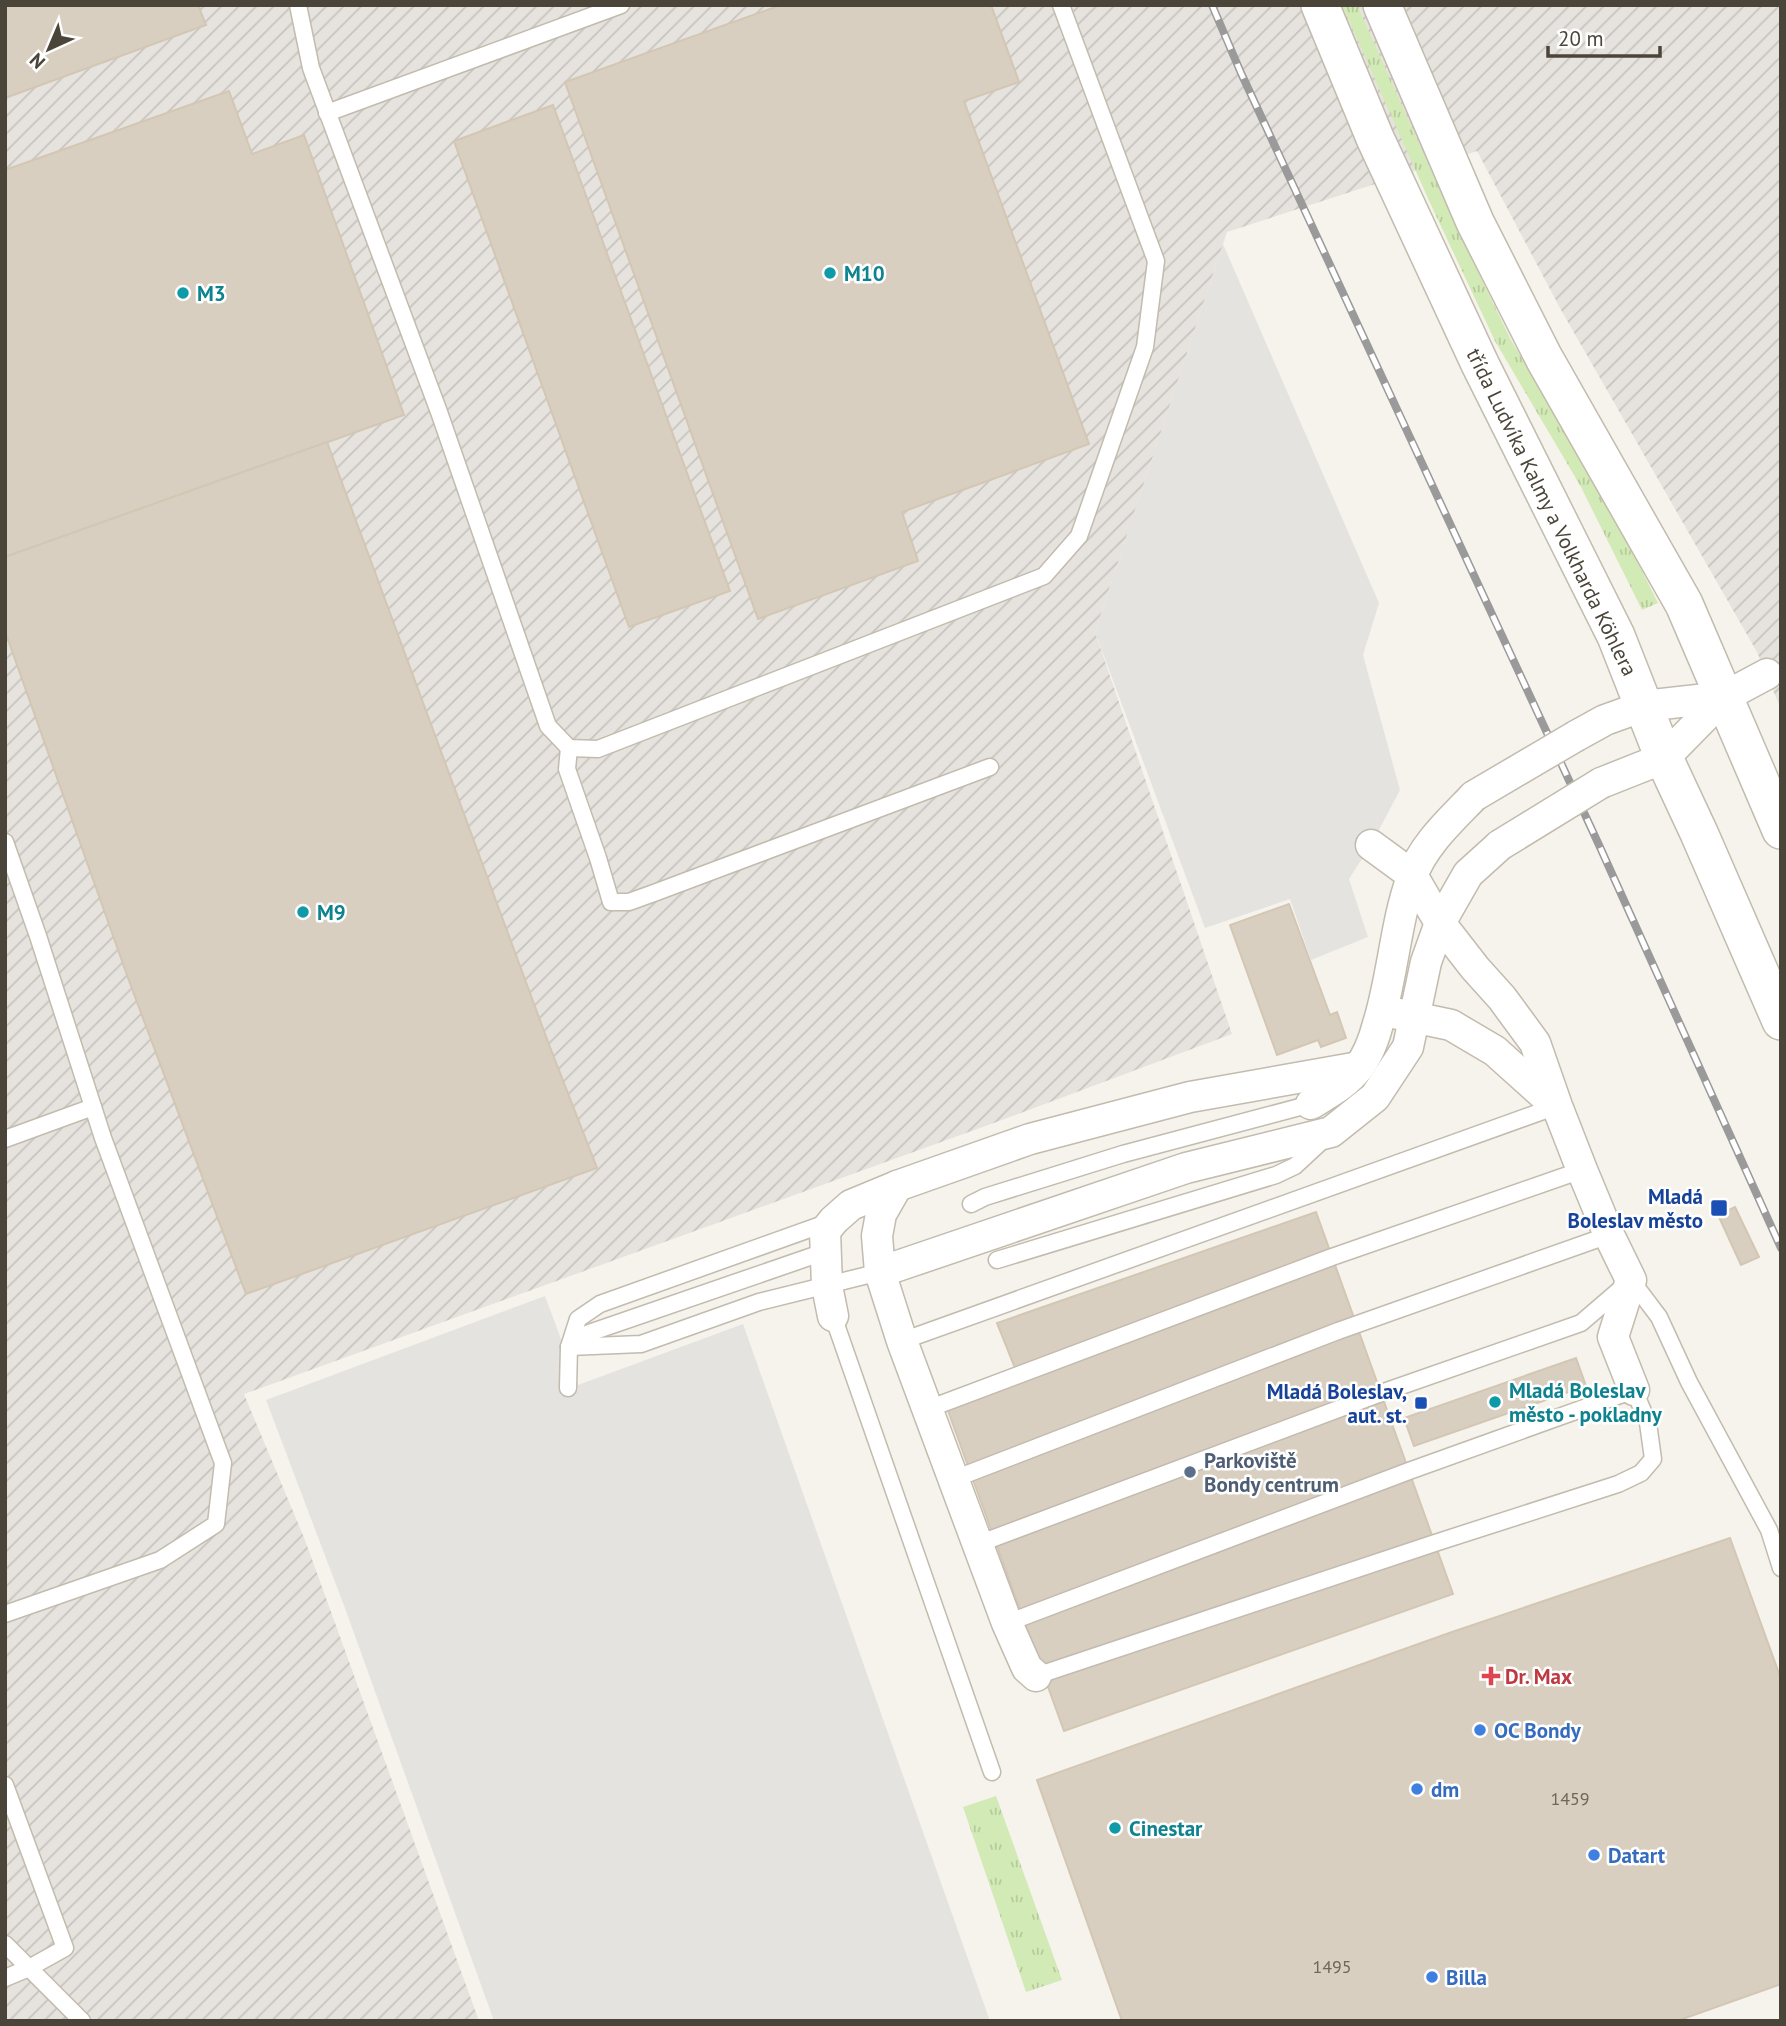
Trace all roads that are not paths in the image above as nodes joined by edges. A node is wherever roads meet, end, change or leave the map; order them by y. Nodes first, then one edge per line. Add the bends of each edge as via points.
1 (298, 5) edge
2 (621, 5) edge
3 (1061, 5) edge
4 (1320, 5) edge
5 (1382, 5) edge
6 (327, 113) junction
7 (1774, 672) edge
8 (1724, 697) junction
9 (1644, 706) junction
10 (569, 748) junction
11 (1664, 758) junction
12 (990, 767) dead end
13 (1781, 830) edge
14 (5, 842) edge
15 (1371, 845) dead end
16 (1412, 875) junction
17 (1440, 923) junction
18 (1382, 1010) junction
19 (1413, 1016) junction
20 (1781, 1021) edge
21 (1359, 1067) junction
22 (1311, 1104) joint
23 (1557, 1106) junction
24 (93, 1107) junction
25 (1331, 1132) junction
26 (5, 1139) edge
27 (1582, 1170) junction
28 (897, 1186) junction
29 (971, 1204) dead end
30 (834, 1220) junction
31 (1609, 1235) junction
32 (824, 1252) junction
33 (997, 1260) dead end
34 (880, 1272) junction
35 (1631, 1280) junction
36 (827, 1286) junction
37 (832, 1315) joint
38 (902, 1341) junction
39 (569, 1348) junction
40 (569, 1388) dead end
41 (1634, 1391) junction
42 (928, 1409) junction
43 (954, 1479) junction
44 (978, 1545) junction
45 (1781, 1569) edge
46 (5, 1614) edge
47 (1007, 1623) junction
48 (1036, 1676) joint
49 (992, 1772) dead end
50 (5, 1785) edge
51 (5, 1944) edge
52 (29, 1968) junction
53 (5, 1978) edge
54 (82, 2021) edge

1 - 6 lane via 311,68
2 - 6 lane
3 - 10 lane via 1156,261 1145,347 1079,536 1044,576 598,749
4 - 9 street, třída Ludvíka Kalmy a Volkharda Köhlera via 1375,138 1480,364 1616,636
5 - 8 street via 1475,222 1544,358 1684,604
6 - 10 lane via 439,412 548,726
7 - 8 street
8 - 9 street
8 - 11 street
8 - 13 street
9 - 11 street, třída Ludvíka Kalmy a Volkharda Köhlera
9 - 16 street, bridge via 1605,720 1474,796 1433,839
10 - 12 lane via 567,769 611,902 629,902
11 - 17 street, bridge via 1601,783 1500,845 1468,874
11 - 20 street, třída Ludvíka Kalmy a Volkharda Köhlera
14 - 24 lane
15 - 16 street
16 - 17 street
16 - 18 street
17 - 19 street
17 - 23 street via 1535,1043
18 - 19 street
18 - 21 street
19 - 23 street via 1451,1025 1495,1051
19 - 25 street via 1408,1047 1375,1097
21 - 22 street
21 - 28 street via 1190,1097 1030,1139
22 - 29 lane via 1123,1154
23 - 27 street
23 - 38 lane
24 - 26 lane
24 - 46 lane via 223,1462 216,1524 159,1560
25 - 33 lane via 1294,1166 1276,1175
25 - 34 street via 1186,1168
27 - 31 street
27 - 42 lane via 1332,1257
28 - 30 street via 851,1205
28 - 34 street via 881,1214 877,1237
30 - 32 street via 825,1231
30 - 39 lane via 600,1304 578,1319
31 - 35 street
31 - 43 lane via 1357,1324
32 - 36 street
32 - 39 lane via 589,1333
34 - 36 lane
34 - 38 street
35 - 41 street via 1613,1337
35 - 44 lane via 1581,1323
35 - 45 lane via 1659,1317 1769,1530
36 - 37 street
36 - 39 lane via 759,1302 641,1344
37 - 49 lane
38 - 42 street
39 - 40 lane
41 - 47 lane
41 - 48 lane via 1648,1423 1653,1459 1641,1473
42 - 43 street
43 - 44 street
44 - 47 street
47 - 48 street via 1027,1668
50 - 52 lane via 65,1948
51 - 52 lane
52 - 53 lane
52 - 54 lane

